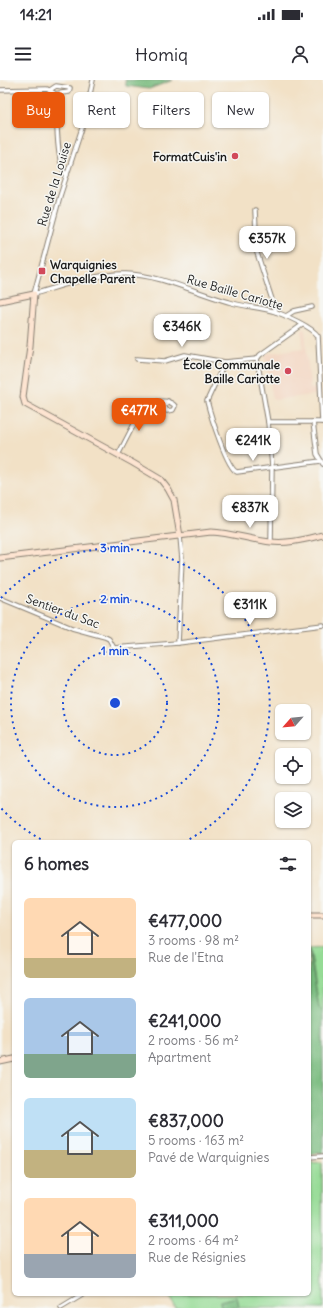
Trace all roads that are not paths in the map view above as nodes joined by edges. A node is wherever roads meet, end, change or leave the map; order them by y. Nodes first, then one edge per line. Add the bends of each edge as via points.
1 (93, 80) edge
2 (0, 90) edge
3 (50, 90) joint
4 (65, 93) edge
5 (58, 128) edge
6 (67, 175) junction
7 (255, 210) dead end
8 (34, 294) junction
9 (0, 301) edge
10 (312, 307) dead end
11 (276, 312) junction
12 (286, 316) junction
13 (302, 325) junction
14 (257, 359) junction
15 (137, 360) dead end
16 (225, 362) junction
17 (168, 401) dead end
18 (268, 422) junction
19 (313, 422) junction
20 (322, 422) edge
21 (118, 455) junction
22 (322, 462) edge
23 (272, 466) junction
24 (323, 535) edge
25 (180, 536) junction
26 (271, 542) junction
27 (0, 558) edge
28 (0, 598) edge
29 (323, 625) edge
30 (178, 643) junction
31 (323, 914) edge
32 (311, 915) edge
33 (12, 1059) edge
34 (0, 1062) edge
35 (323, 1156) edge
36 (311, 1157) edge
37 (81, 1296) edge
38 (61, 1308) edge

1 - 6 street, Rue de la Louise via 84,122
2 - 3 street
3 - 4 street via 56,86 70,88 69,92
5 - 6 street via 62,171
6 - 8 street, Rue de la Louise
7 - 11 street via 257,253
8 - 9 street
8 - 11 street, Rue Baille Cariotte via 96,278 126,274 154,279 230,303
8 - 21 street via 24,402 31,409
10 - 12 street via 294,310
11 - 12 street, Rue Baille Cariotte
12 - 13 street, Rue Baille Cariotte
13 - 14 street
13 - 20 street, Rue Baille Cariotte via 316,334 319,340
14 - 16 street
14 - 18 street
15 - 16 street via 165,361 185,355
16 - 23 street via 207,401 233,471
17 - 21 street via 145,403
18 - 19 street
18 - 23 street
19 - 20 street
19 - 22 street via 318,454
21 - 25 street via 151,473 166,486 175,505
22 - 23 street
23 - 26 street
24 - 26 street via 296,541
25 - 26 street via 221,532
25 - 27 street
25 - 30 street via 182,561
28 - 30 street, Sentier du Sac via 72,628 105,637 114,648
29 - 30 street
31 - 32 street
33 - 34 street
35 - 36 street
37 - 38 street

